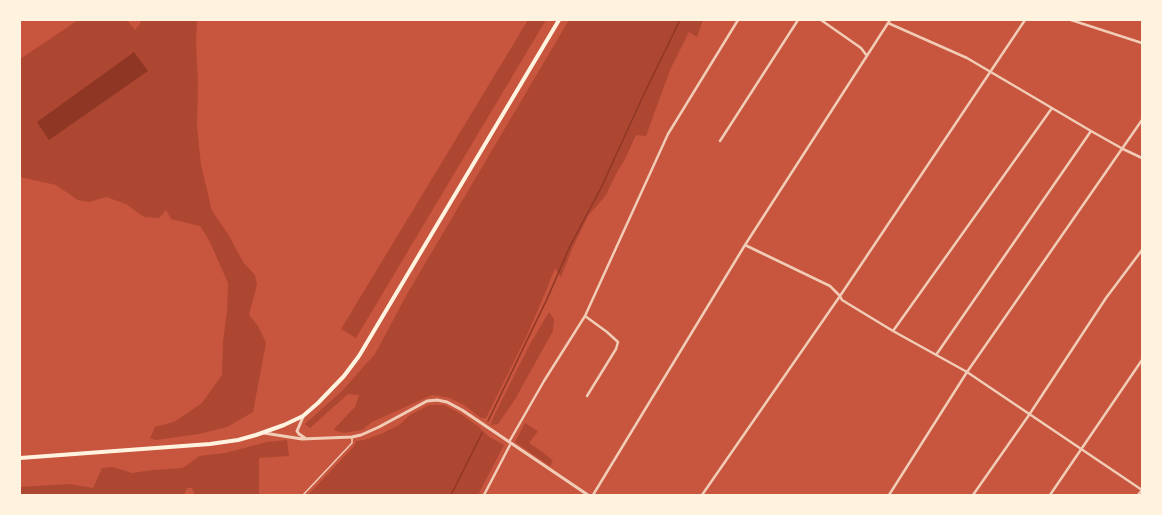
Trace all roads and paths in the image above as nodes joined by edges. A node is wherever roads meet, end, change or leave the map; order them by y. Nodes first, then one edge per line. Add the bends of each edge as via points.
1 (559, 20) edge
2 (738, 20) edge
3 (798, 20) edge
4 (821, 20) edge
5 (890, 20) edge
6 (1025, 20) edge
7 (1071, 20) edge
8 (888, 24) junction
9 (1142, 43) edge
10 (867, 56) junction
11 (991, 71) junction
12 (1052, 108) junction
13 (1142, 120) edge
14 (1091, 131) junction
15 (720, 141) dead end
16 (1123, 149) junction
17 (1142, 158) edge
18 (745, 245) junction
19 (1142, 250) edge
20 (840, 296) junction
21 (585, 316) junction
22 (893, 331) junction
23 (936, 355) junction
24 (1142, 360) edge
25 (967, 372) junction
26 (587, 396) dead end
27 (1029, 415) junction
28 (303, 416) junction
29 (264, 433) junction
30 (352, 437) junction
31 (309, 439) junction
32 (510, 443) junction
33 (1081, 448) junction
34 (20, 458) edge
35 (1142, 490) edge
36 (303, 495) edge
37 (484, 495) edge
38 (588, 495) edge
39 (592, 495) edge
40 (702, 495) edge
41 (889, 495) edge
42 (974, 495) edge
43 (1050, 495) edge
44 (1138, 495) edge

1 - 28 highway via 359,356 332,390
2 - 21 street via 668,134
3 - 15 street
4 - 10 street via 861,48
5 - 8 street
6 - 11 street
7 - 9 street
8 - 10 street
8 - 11 street
10 - 18 street
11 - 12 street
11 - 20 street
12 - 14 street
12 - 22 street
13 - 16 street
14 - 16 street
14 - 23 street
16 - 17 street
16 - 25 street
18 - 20 street via 830,286
18 - 39 street
19 - 27 street via 1106,298
20 - 22 street via 842,300
20 - 40 street
21 - 26 street via 618,342
21 - 32 street via 544,381
22 - 23 street
23 - 25 street
24 - 33 street
25 - 27 street
25 - 41 street
27 - 33 street
27 - 42 street
28 - 29 highway
28 - 31 street via 297,431
29 - 31 street
29 - 34 highway via 210,444
30 - 31 street
30 - 32 street via 379,427 427,401 438,400 462,410
30 - 36 lane via 352,443
32 - 37 street
32 - 38 street
33 - 35 street
33 - 43 street
35 - 44 street

